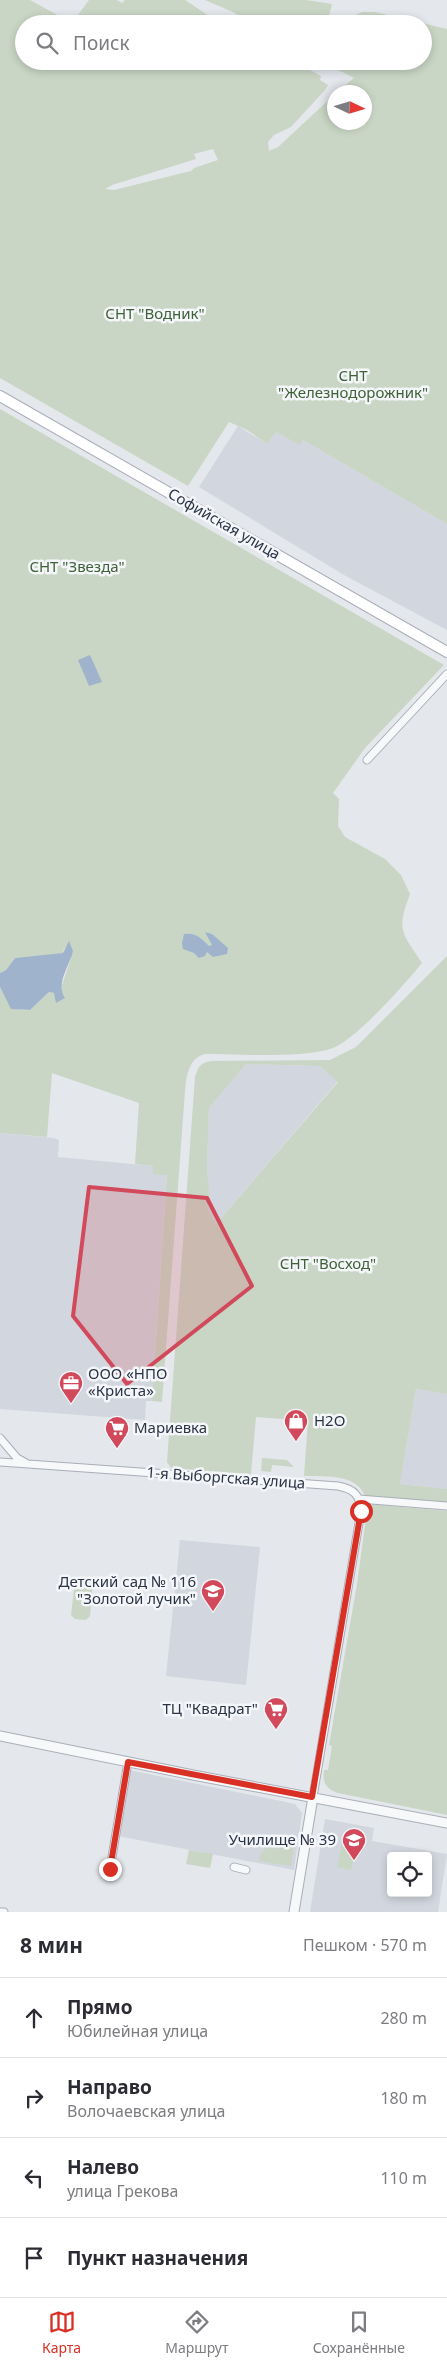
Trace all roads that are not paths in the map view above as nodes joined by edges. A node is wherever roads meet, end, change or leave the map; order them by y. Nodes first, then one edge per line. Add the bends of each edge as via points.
1 (0, 396) edge
2 (447, 652) edge
3 (447, 674) edge
4 (366, 760) dead end
5 (0, 1438) edge
6 (0, 1462) edge
7 (31, 1464) junction
8 (359, 1499) junction
9 (447, 1506) edge
10 (0, 1736) edge
11 (128, 1762) junction
12 (312, 1797) junction
13 (447, 1823) edge
14 (234, 1867) dead end
15 (110, 1869) dead end
16 (246, 1870) dead end
17 (294, 1912) edge

1 - 2 main road, Софийская улица
3 - 4 street
5 - 7 street via 17,1458
6 - 7 street, 1-я Выборгская улица
7 - 8 street, 1-я Выборгская улица via 338,1486 350,1488
8 - 9 street, 1-я Выборгская улица
8 - 12 street via 361,1511
10 - 11 street
11 - 12 street
11 - 15 street
12 - 13 street
12 - 17 street
14 - 16 street

